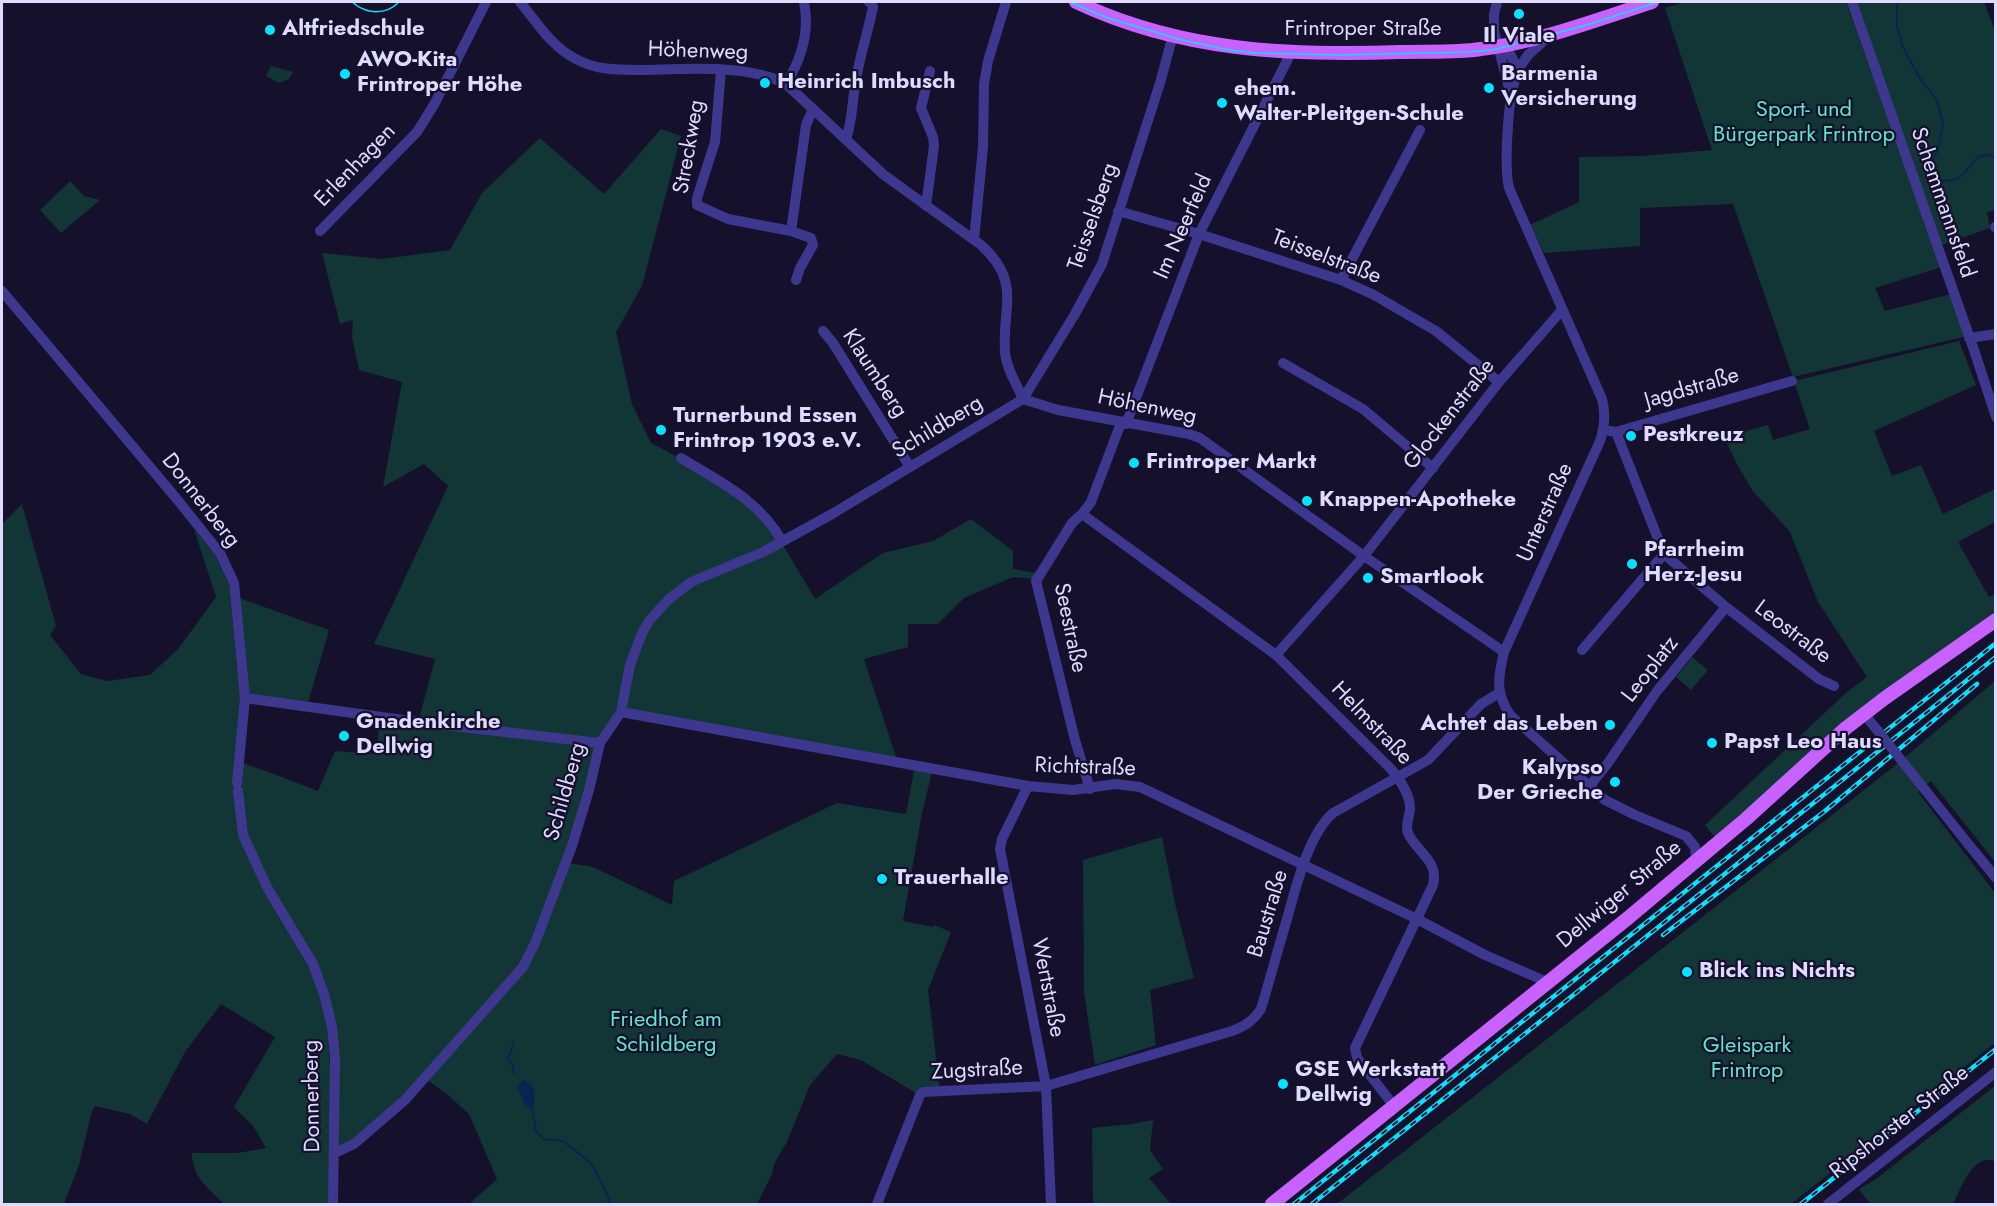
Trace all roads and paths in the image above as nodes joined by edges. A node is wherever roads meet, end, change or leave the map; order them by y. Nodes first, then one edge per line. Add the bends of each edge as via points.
1 (486, 2) edge
2 (520, 2) edge
3 (804, 2) edge
4 (869, 2) edge
5 (1006, 2) edge
6 (1076, 2) edge
7 (1497, 2) edge
8 (1652, 2) edge
9 (1852, 2) edge
10 (1555, 32) junction
11 (1173, 35) junction
12 (1500, 46) junction
13 (1291, 53) junction
14 (721, 70) junction
15 (930, 71) dead end
16 (1516, 72) junction
17 (786, 84) junction
18 (1511, 97) junction
19 (813, 108) junction
20 (1420, 130) dead end
21 (846, 139) junction
22 (926, 206) junction
23 (1118, 212) junction
24 (320, 231) dead end
25 (791, 231) junction
26 (1199, 234) junction
27 (974, 240) junction
28 (796, 280) dead end
29 (1341, 280) junction
30 (2, 291) edge
31 (1562, 310) junction
32 (823, 332) dead end
33 (1995, 334) edge
34 (1969, 338) junction
35 (1283, 363) dead end
36 (1791, 381) dead end
37 (1499, 382) junction
38 (1023, 399) junction
39 (1995, 417) edge
40 (1124, 423) junction
41 (1604, 430) junction
42 (1616, 432) junction
43 (681, 458) dead end
44 (910, 467) junction
45 (1433, 468) junction
46 (1082, 514) junction
47 (782, 542) junction
48 (1664, 555) junction
49 (1364, 556) junction
50 (1726, 608) junction
51 (1995, 620) edge
52 (1582, 650) dead end
53 (1504, 652) junction
54 (1276, 655) junction
55 (1834, 686) dead end
56 (1499, 693) junction
57 (245, 698) junction
58 (621, 712) junction
59 (1864, 714) junction
60 (600, 742) junction
61 (1398, 777) junction
62 (1028, 786) junction
63 (1589, 787) junction
64 (1090, 789) junction
65 (1696, 860) junction
66 (1304, 865) junction
67 (1995, 878) edge
68 (1417, 919) junction
69 (1547, 982) junction
70 (1995, 1072) edge
71 (1046, 1086) junction
72 (1394, 1106) junction
73 (335, 1153) junction
74 (333, 1204) edge
75 (877, 1204) edge
76 (1051, 1204) edge
77 (1272, 1204) edge
78 (1828, 1204) edge

1 - 24 street, Erlenhagen via 417,132
2 - 14 street, Höhenweg via 558,46 587,64 612,70
3 - 17 street via 804,46
4 - 21 street via 873,7
5 - 27 street via 984,84 983,147
6 - 11 main road, Frintroper Straße
7 - 12 street, Unterstraße via 1494,25
8 - 10 main road, Frintroper Straße
9 - 34 street, Schemmannsfeld
10 - 12 main road, Frintroper Straße
10 - 16 street via 1538,45
11 - 13 main road, Frintroper Straße via 1226,47
11 - 23 street, Teisselsberg
12 - 13 main road, Frintroper Straße via 1481,50
12 - 16 street via 1512,56
12 - 18 street, Unterstraße
13 - 26 street, Im Neerfeld
14 - 17 street, Höhenweg via 755,73
14 - 25 street, Streckweg via 715,142 697,205 728,219
15 - 22 street via 921,108 934,146
16 - 18 street, Unterstraße
17 - 19 street, Höhenweg
18 - 31 street, Unterstraße via 1506,171 1509,188
19 - 21 street, Höhenweg
19 - 25 street via 806,125
20 - 29 street
21 - 22 street, Höhenweg via 884,175
22 - 27 street, Höhenweg
23 - 26 street, Teisselstraße
23 - 38 street, Teisselsberg via 1102,264
25 - 28 street, Streckweg via 814,241
26 - 29 street, Teisselstraße
26 - 40 street, Im Neerfeld
27 - 38 street, Höhenweg via 993,256 1005,276 1006,361
29 - 37 street, Teisselstraße via 1436,331
30 - 57 street, Donnerberg via 220,553 234,583
31 - 37 street, Glockenstraße
31 - 41 street, Unterstraße via 1602,399
32 - 44 street, Klaumberg
33 - 34 street
34 - 39 street, Schemmannsfeld
35 - 45 street via 1363,410
36 - 42 street, Jagdstraße
37 - 45 street, Glockenstraße
38 - 40 street, Höhenweg
38 - 44 street, Schildberg
40 - 46 street, Seestraße via 1091,502
40 - 49 street, Höhenweg via 1200,438
41 - 42 street, Jagdstraße
41 - 53 street, Unterstraße
42 - 48 street, Leostraße
43 - 47 street via 746,497
44 - 47 street, Schildberg
45 - 49 street, Glockenstraße
46 - 54 street, Helmstraße
46 - 64 street, Seestraße via 1072,523 1036,582
47 - 58 street, Schildberg via 691,582 658,610 635,649
48 - 50 street, Leostraße
48 - 52 street
49 - 53 street, Höhenweg
49 - 54 street, Glockenstraße
50 - 55 street, Leostraße via 1819,679
50 - 63 street, Leoplatz via 1657,691
51 - 59 main road, Dellwiger Straße
53 - 56 street, Unterstraße
54 - 61 street, Helmstraße
56 - 61 street, Baustraße via 1481,704 1435,755
56 - 63 street via 1510,716
57 - 60 street
57 - 73 street, Donnerberg via 238,787 243,835 268,889 313,964 324,994 335,1058
58 - 60 street, Schildberg
58 - 62 street, Richtstraße
59 - 65 main road, Dellwiger Straße
59 - 67 street, bridge
60 - 73 street, Schildberg via 575,837 523,966 405,1100 354,1143
61 - 66 street, Baustraße via 1328,818
61 - 68 street, Helmstraße via 1410,809 1408,832 1435,876
62 - 64 street, Richtstraße
62 - 71 street, Wertstraße via 1000,849
63 - 65 street via 1620,808 1686,836 1695,847
64 - 66 street, Richtstraße via 1115,784 1140,786
65 - 69 main road, Dellwiger Straße
66 - 68 street, Richtstraße
66 - 71 street, Baustraße via 1262,1009 1255,1018 1232,1031
68 - 69 street, Richtstraße
68 - 72 street, Helmstraße via 1355,1048 1357,1058
69 - 72 main road, Dellwiger Straße
70 - 78 street, Ripshorster Straße
71 - 75 street, Zugstraße via 921,1093
71 - 76 street, Wertstraße
72 - 77 main road, Dellwiger Straße
73 - 74 street, Donnerberg

